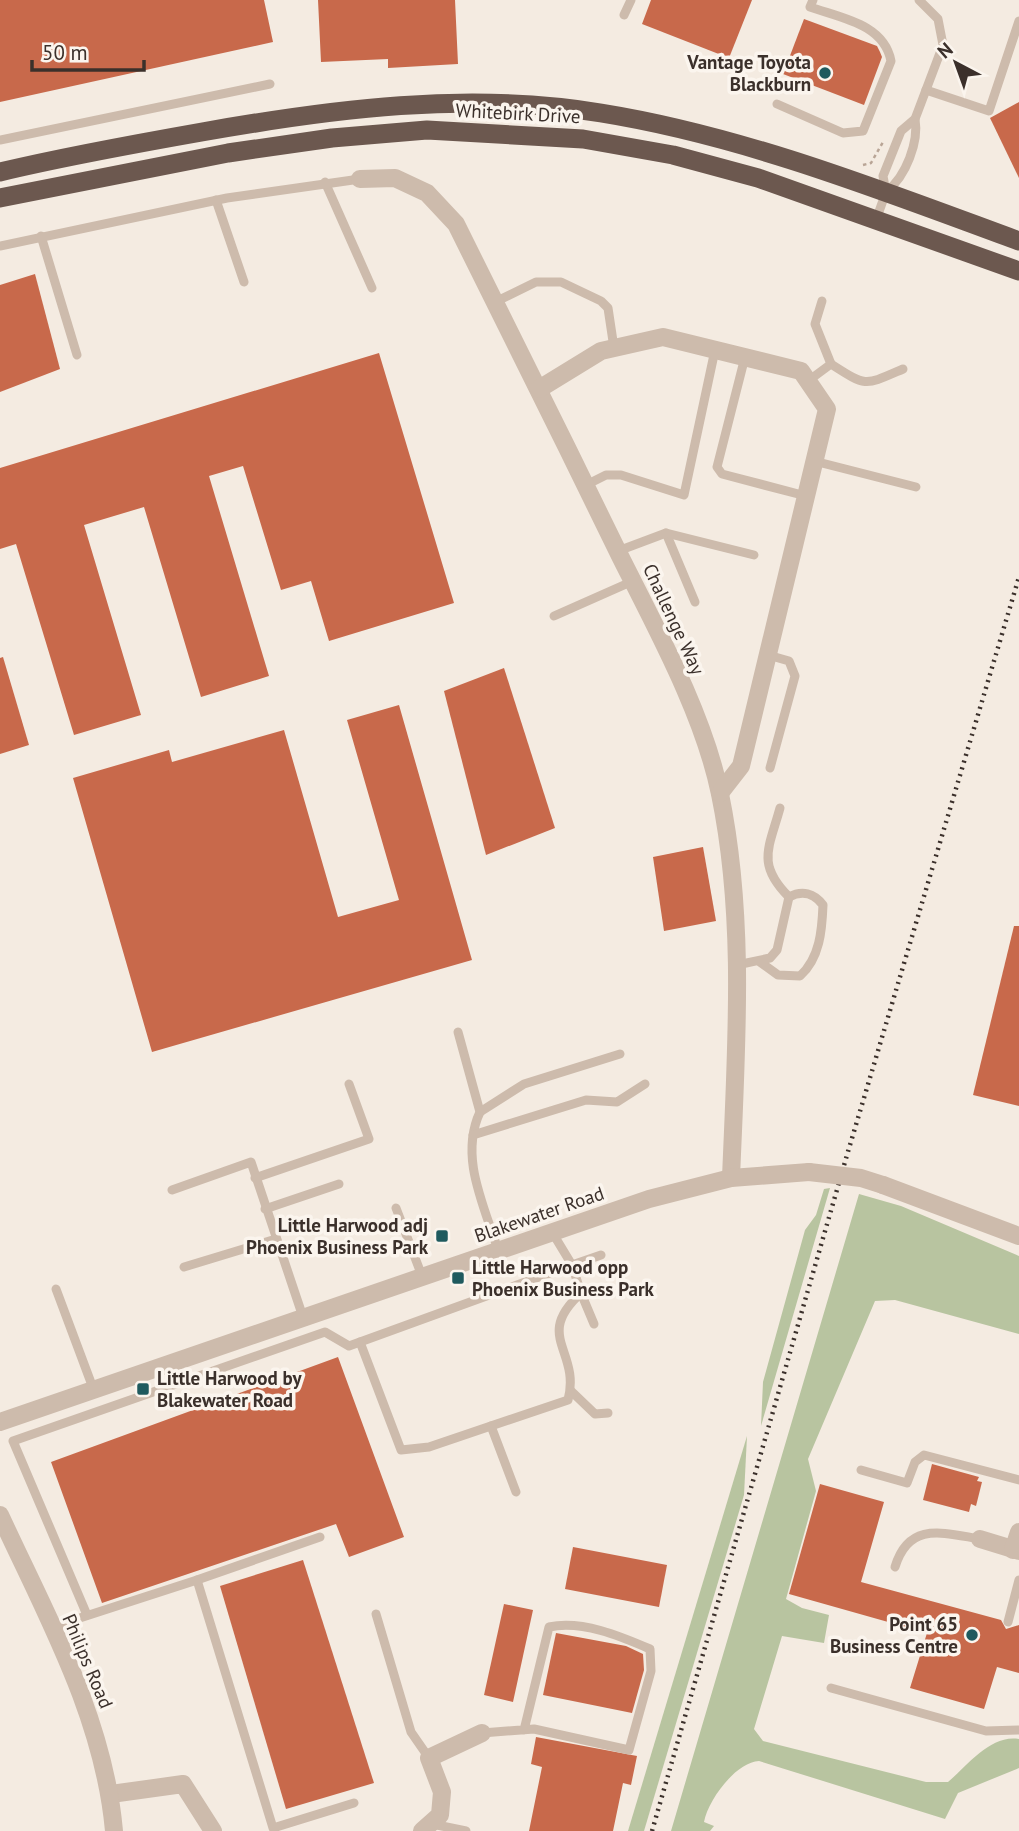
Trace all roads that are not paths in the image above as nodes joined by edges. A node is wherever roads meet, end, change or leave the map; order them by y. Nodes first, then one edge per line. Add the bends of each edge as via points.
1 (631, 0) edge
2 (813, 0) edge
3 (919, 0) edge
4 (624, 15) dead end
5 (1019, 22) edge
6 (270, 84) dead end
7 (926, 90) junction
8 (777, 104) dead end
9 (915, 119) junction
10 (0, 140) edge
11 (0, 172) edge
12 (360, 179) joint
13 (325, 182) junction
14 (886, 192) junction
15 (0, 198) edge
16 (216, 200) junction
17 (876, 220) junction
18 (41, 236) junction
19 (1019, 241) edge
20 (0, 246) edge
21 (1019, 271) edge
22 (244, 282) dead end
23 (372, 288) dead end
24 (822, 301) dead end
25 (495, 302) junction
26 (614, 348) junction
27 (715, 350) junction
28 (76, 355) dead end
29 (745, 357) junction
30 (831, 364) junction
31 (902, 369) dead end
32 (808, 381) junction
33 (538, 389) junction
34 (814, 461) junction
35 (586, 485) junction
36 (916, 487) dead end
37 (806, 496) junction
38 (666, 533) junction
39 (618, 551) junction
40 (754, 555) dead end
41 (633, 581) junction
42 (695, 602) dead end
43 (554, 616) dead end
44 (768, 655) junction
45 (770, 768) dead end
46 (720, 793) junction
47 (780, 808) dead end
48 (789, 897) junction
49 (760, 962) junction
50 (736, 965) junction
51 (458, 1032) dead end
52 (620, 1054) dead end
53 (349, 1084) dead end
54 (645, 1084) dead end
55 (480, 1112) junction
56 (473, 1135) junction
57 (255, 1178) junction
58 (731, 1178) junction
59 (339, 1184) dead end
60 (172, 1190) dead end
61 (396, 1208) dead end
62 (265, 1209) junction
63 (552, 1232) junction
64 (1019, 1236) edge
65 (276, 1239) junction
66 (498, 1250) junction
67 (601, 1255) dead end
68 (572, 1265) junction
69 (184, 1267) dead end
70 (422, 1276) junction
71 (56, 1289) dead end
72 (581, 1293) junction
73 (304, 1320) junction
74 (594, 1324) dead end
75 (360, 1342) junction
76 (93, 1388) junction
77 (571, 1391) junction
78 (608, 1413) dead end
79 (0, 1422) edge
80 (491, 1426) junction
81 (861, 1470) dead end
82 (1019, 1480) edge
83 (516, 1492) dead end
84 (0, 1515) edge
85 (1019, 1532) edge
86 (320, 1537) dead end
87 (980, 1539) joint
88 (1016, 1551) edge
89 (895, 1567) dead end
90 (197, 1580) junction
91 (1019, 1580) edge
92 (376, 1614) dead end
93 (87, 1615) junction
94 (1008, 1622) dead end
95 (52, 1627) junction
96 (831, 1688) dead end
97 (524, 1730) junction
98 (1019, 1730) edge
99 (482, 1732) joint
100 (429, 1758) junction
101 (111, 1794) junction
102 (354, 1802) dead end
103 (426, 1827) edge
104 (114, 1831) edge
105 (213, 1831) edge
106 (466, 1831) edge

1 - 4 lane
2 - 8 lane via 810,7 872,29 889,50 891,61 863,131 843,133
3 - 7 lane via 938,19 943,46
5 - 7 lane via 989,111
6 - 10 lane
7 - 9 lane
9 - 14 lane via 918,134 897,183
9 - 14 lane via 901,131 883,176
11 - 14 highway, Whitebirk Drive via 75,154 330,110 512,105 600,112 694,132
12 - 13 lane
12 - 25 street, Challenge Way via 395,178 427,193 456,224
13 - 16 lane
13 - 23 lane
14 - 17 lane
14 - 19 highway, Whitebirk Drive
15 - 17 highway, Whitebirk Drive via 228,153 427,130 583,139 673,155 758,178
16 - 18 lane
16 - 22 lane
17 - 21 highway, Whitebirk Drive
18 - 20 lane
18 - 28 lane
24 - 30 lane via 815,324
25 - 26 lane via 536,282 561,282 608,308
25 - 33 street, Challenge Way
26 - 27 street via 663,337
26 - 33 street via 601,351
27 - 29 street
27 - 35 lane via 684,495 621,475 606,475
29 - 32 street via 801,371
29 - 37 lane via 717,467 722,474
30 - 31 lane via 859,382 872,383
30 - 32 lane
32 - 34 street via 827,409
33 - 35 street, Challenge Way
34 - 36 lane
34 - 37 street
35 - 39 street, Challenge Way
37 - 44 street
38 - 39 lane
38 - 40 lane
38 - 42 lane
39 - 41 street, Challenge Way
41 - 43 lane
41 - 46 street, Challenge Way via 671,660
44 - 45 lane via 789,661 795,676
44 - 46 street via 741,766
46 - 50 street, Challenge Way via 736,906
47 - 48 lane via 767,867
48 - 49 lane via 776,950
48 - 49 lane via 806,892 823,905 817,951 800,976 778,975
49 - 50 lane
50 - 58 street, Challenge Way
51 - 55 lane
52 - 55 lane via 524,1084
53 - 57 lane via 369,1139
54 - 56 lane via 617,1102 586,1100
55 - 56 lane
56 - 66 lane via 470,1160
57 - 60 lane via 251,1162
57 - 62 lane
58 - 63 street, Blakewater Road via 649,1199
58 - 64 street, Blakewater Road, bridge via 809,1172 861,1178
59 - 62 lane
61 - 70 lane
62 - 65 lane
63 - 66 street, Blakewater Road
63 - 68 lane
65 - 69 lane
65 - 73 lane
66 - 70 street, Blakewater Road
67 - 68 lane
68 - 72 lane
68 - 75 lane
70 - 73 street, Blakewater Road
71 - 76 lane
72 - 74 lane
72 - 77 lane via 564,1309 557,1325 573,1383
73 - 76 street, Blakewater Road
75 - 80 lane via 401,1450 429,1447
75 - 93 lane via 349,1346 325,1332 13,1441
76 - 79 street, Blakewater Road
77 - 78 lane via 595,1414
77 - 80 lane via 568,1400
80 - 83 lane
81 - 82 lane via 907,1483 915,1462 924,1455
84 - 95 street, Philips Road
85 - 88 street
86 - 90 lane
87 - 88 street
87 - 89 lane via 935,1532 918,1536 907,1544
90 - 93 lane
90 - 102 lane via 273,1828
91 - 94 lane
92 - 100 lane via 411,1732
93 - 95 lane
95 - 101 street, Philips Road via 83,1695
96 - 98 lane via 986,1731
97 - 97 lane via 629,1750 651,1671 650,1648 594,1630 549,1627
97 - 99 lane
99 - 100 street
100 - 103 street via 442,1793 440,1815
101 - 104 street, Philips Road
101 - 105 street via 183,1784
103 - 106 lane

